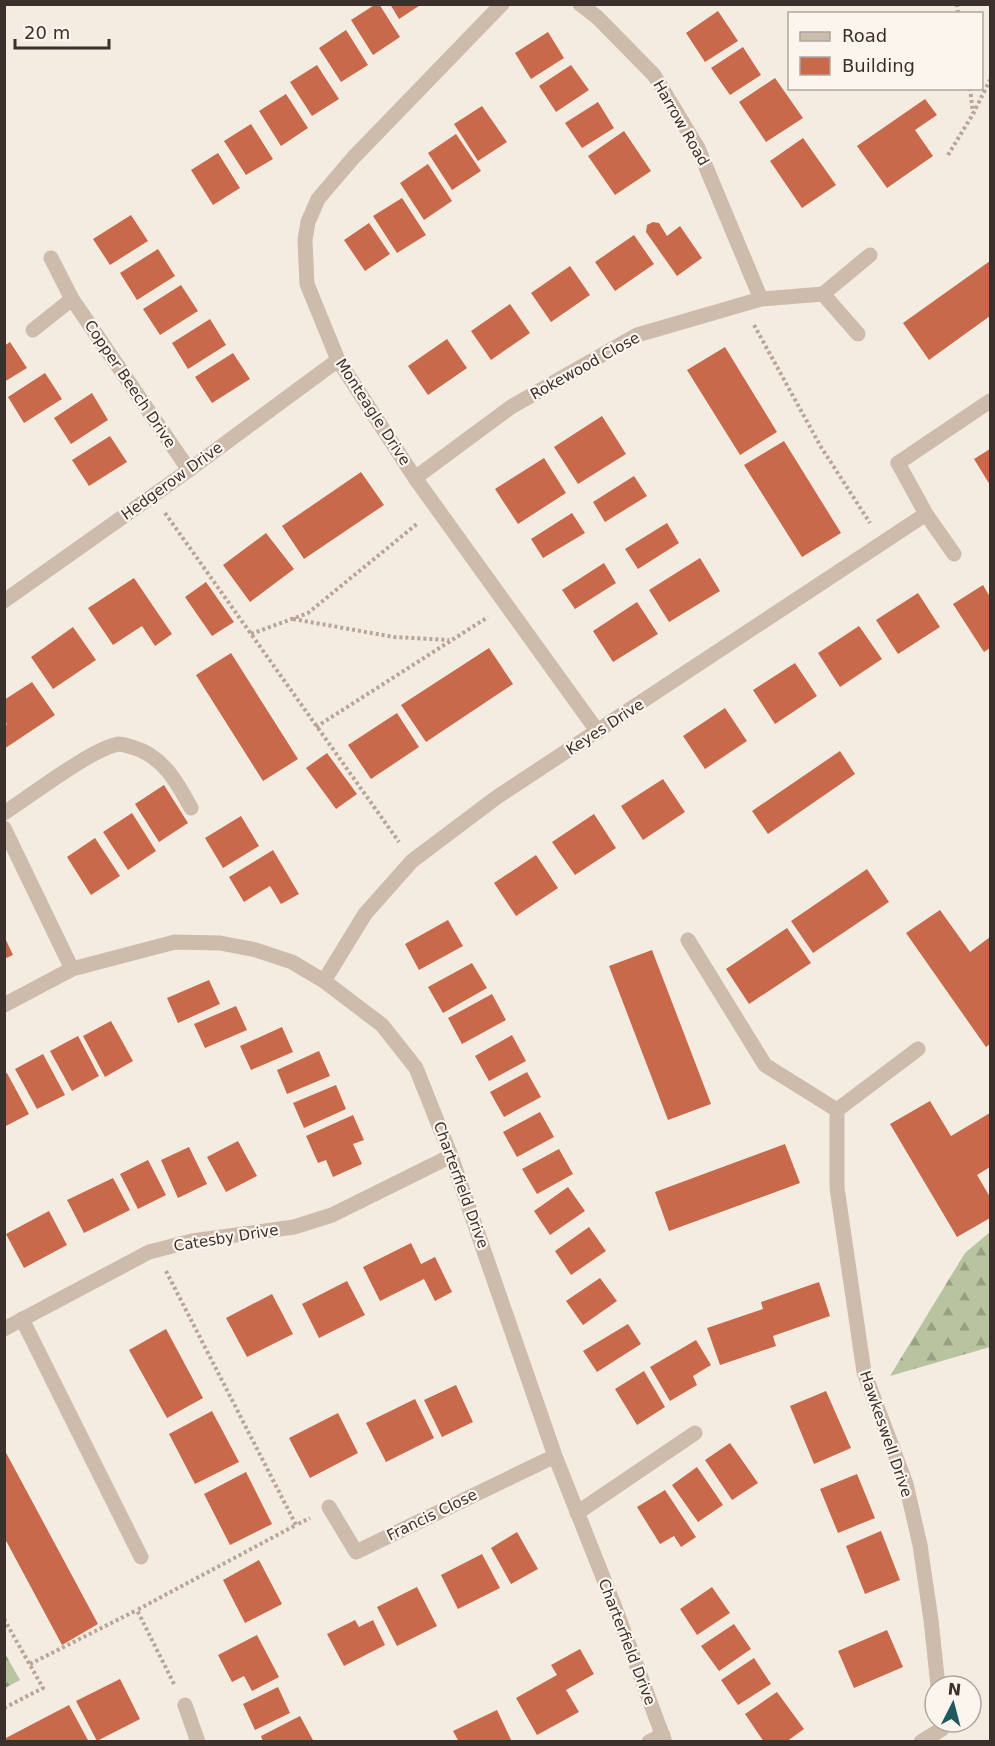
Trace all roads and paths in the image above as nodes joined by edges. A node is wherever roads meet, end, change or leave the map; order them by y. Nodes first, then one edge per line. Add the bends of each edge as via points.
1 (502, 4) edge
2 (580, 4) edge
3 (990, 80) edge
4 (970, 90) edge
5 (973, 114) junction
6 (948, 155) dead end
7 (870, 255) dead end
8 (51, 258) dead end
9 (823, 294) junction
10 (761, 298) junction
11 (72, 299) junction
12 (743, 304) junction
13 (33, 330) dead end
14 (858, 334) dead end
15 (338, 360) junction
16 (990, 401) edge
17 (189, 470) junction
18 (415, 478) junction
19 (152, 496) junction
20 (437, 508) junction
21 (926, 514) junction
22 (883, 544) junction
23 (954, 554) dead end
24 (4, 601) edge
25 (506, 605) junction
26 (293, 619) junction
27 (251, 634) junction
28 (451, 640) junction
29 (316, 727) junction
30 (598, 732) junction
31 (191, 808) dead end
32 (4, 813) edge
33 (4, 828) edge
34 (412, 861) junction
35 (688, 940) dead end
36 (72, 969) junction
37 (324, 981) junction
38 (4, 1005) edge
39 (918, 1049) dead end
40 (837, 1110) junction
41 (451, 1156) junction
42 (156, 1250) junction
43 (22, 1319) junction
44 (4, 1329) edge
45 (695, 1433) dead end
46 (555, 1456) junction
47 (329, 1507) joint
48 (577, 1513) junction
49 (296, 1525) junction
50 (141, 1557) dead end
51 (137, 1610) junction
52 (4, 1619) edge
53 (30, 1664) junction
54 (937, 1674) edge
55 (184, 1705) joint
56 (4, 1708) edge
57 (934, 1734) edge
58 (659, 1739) edge
59 (198, 1742) edge
60 (921, 1742) edge

1 - 15 street, Monteagle Drive via 353,158 330,184 308,222 307,284
2 - 10 street, Harrow Road via 654,75 698,148
3 - 5 path
4 - 5 path
5 - 6 path
7 - 9 street
8 - 11 street, Copper Beech Drive
9 - 10 street, Rokewood Close
9 - 14 street
10 - 12 street, Rokewood Close
11 - 13 street
11 - 17 street, Copper Beech Drive
12 - 18 street, Rokewood Close via 637,335 511,407
12 - 22 path via 821,447
15 - 17 street, Hedgerow Drive
15 - 18 street, Monteagle Drive
16 - 21 street via 898,463
17 - 19 street, Hedgerow Drive
18 - 20 street, Monteagle Drive
19 - 24 street, Hedgerow Drive
19 - 27 path
20 - 25 street, Monteagle Drive
20 - 26 path via 308,613
21 - 22 street, Keyes Drive
21 - 23 street
22 - 30 street, Keyes Drive
25 - 28 path
25 - 30 street, Monteagle Drive
26 - 27 path
26 - 28 path via 394,637
27 - 29 path
28 - 29 path
29 - 34 path
30 - 34 street, Keyes Drive via 496,797
31 - 32 street via 158,759 120,744 100,750
33 - 36 street
34 - 37 street, Keyes Drive via 365,914
35 - 40 street via 765,1065
36 - 37 street, Charterfield Drive via 175,942 220,944 292,962
36 - 38 street, Charterfield Drive
37 - 41 street, Charterfield Drive via 381,1024 416,1068
39 - 40 street
40 - 54 street, Hawkeswell Drive via 837,1188 864,1372 908,1494 920,1545
41 - 42 street, Catesby Drive via 332,1215 294,1227
41 - 46 street, Charterfield Drive
42 - 43 street, Catesby Drive
42 - 49 path
43 - 44 street, Catesby Drive
43 - 50 street
45 - 48 street
46 - 47 street, Francis Close via 356,1552
46 - 48 street, Charterfield Drive
47 - 49 path
48 - 58 street, Charterfield Drive
49 - 51 path
51 - 53 path
51 - 55 path
52 - 53 path
53 - 56 path via 43,1688
55 - 59 street
57 - 60 street

